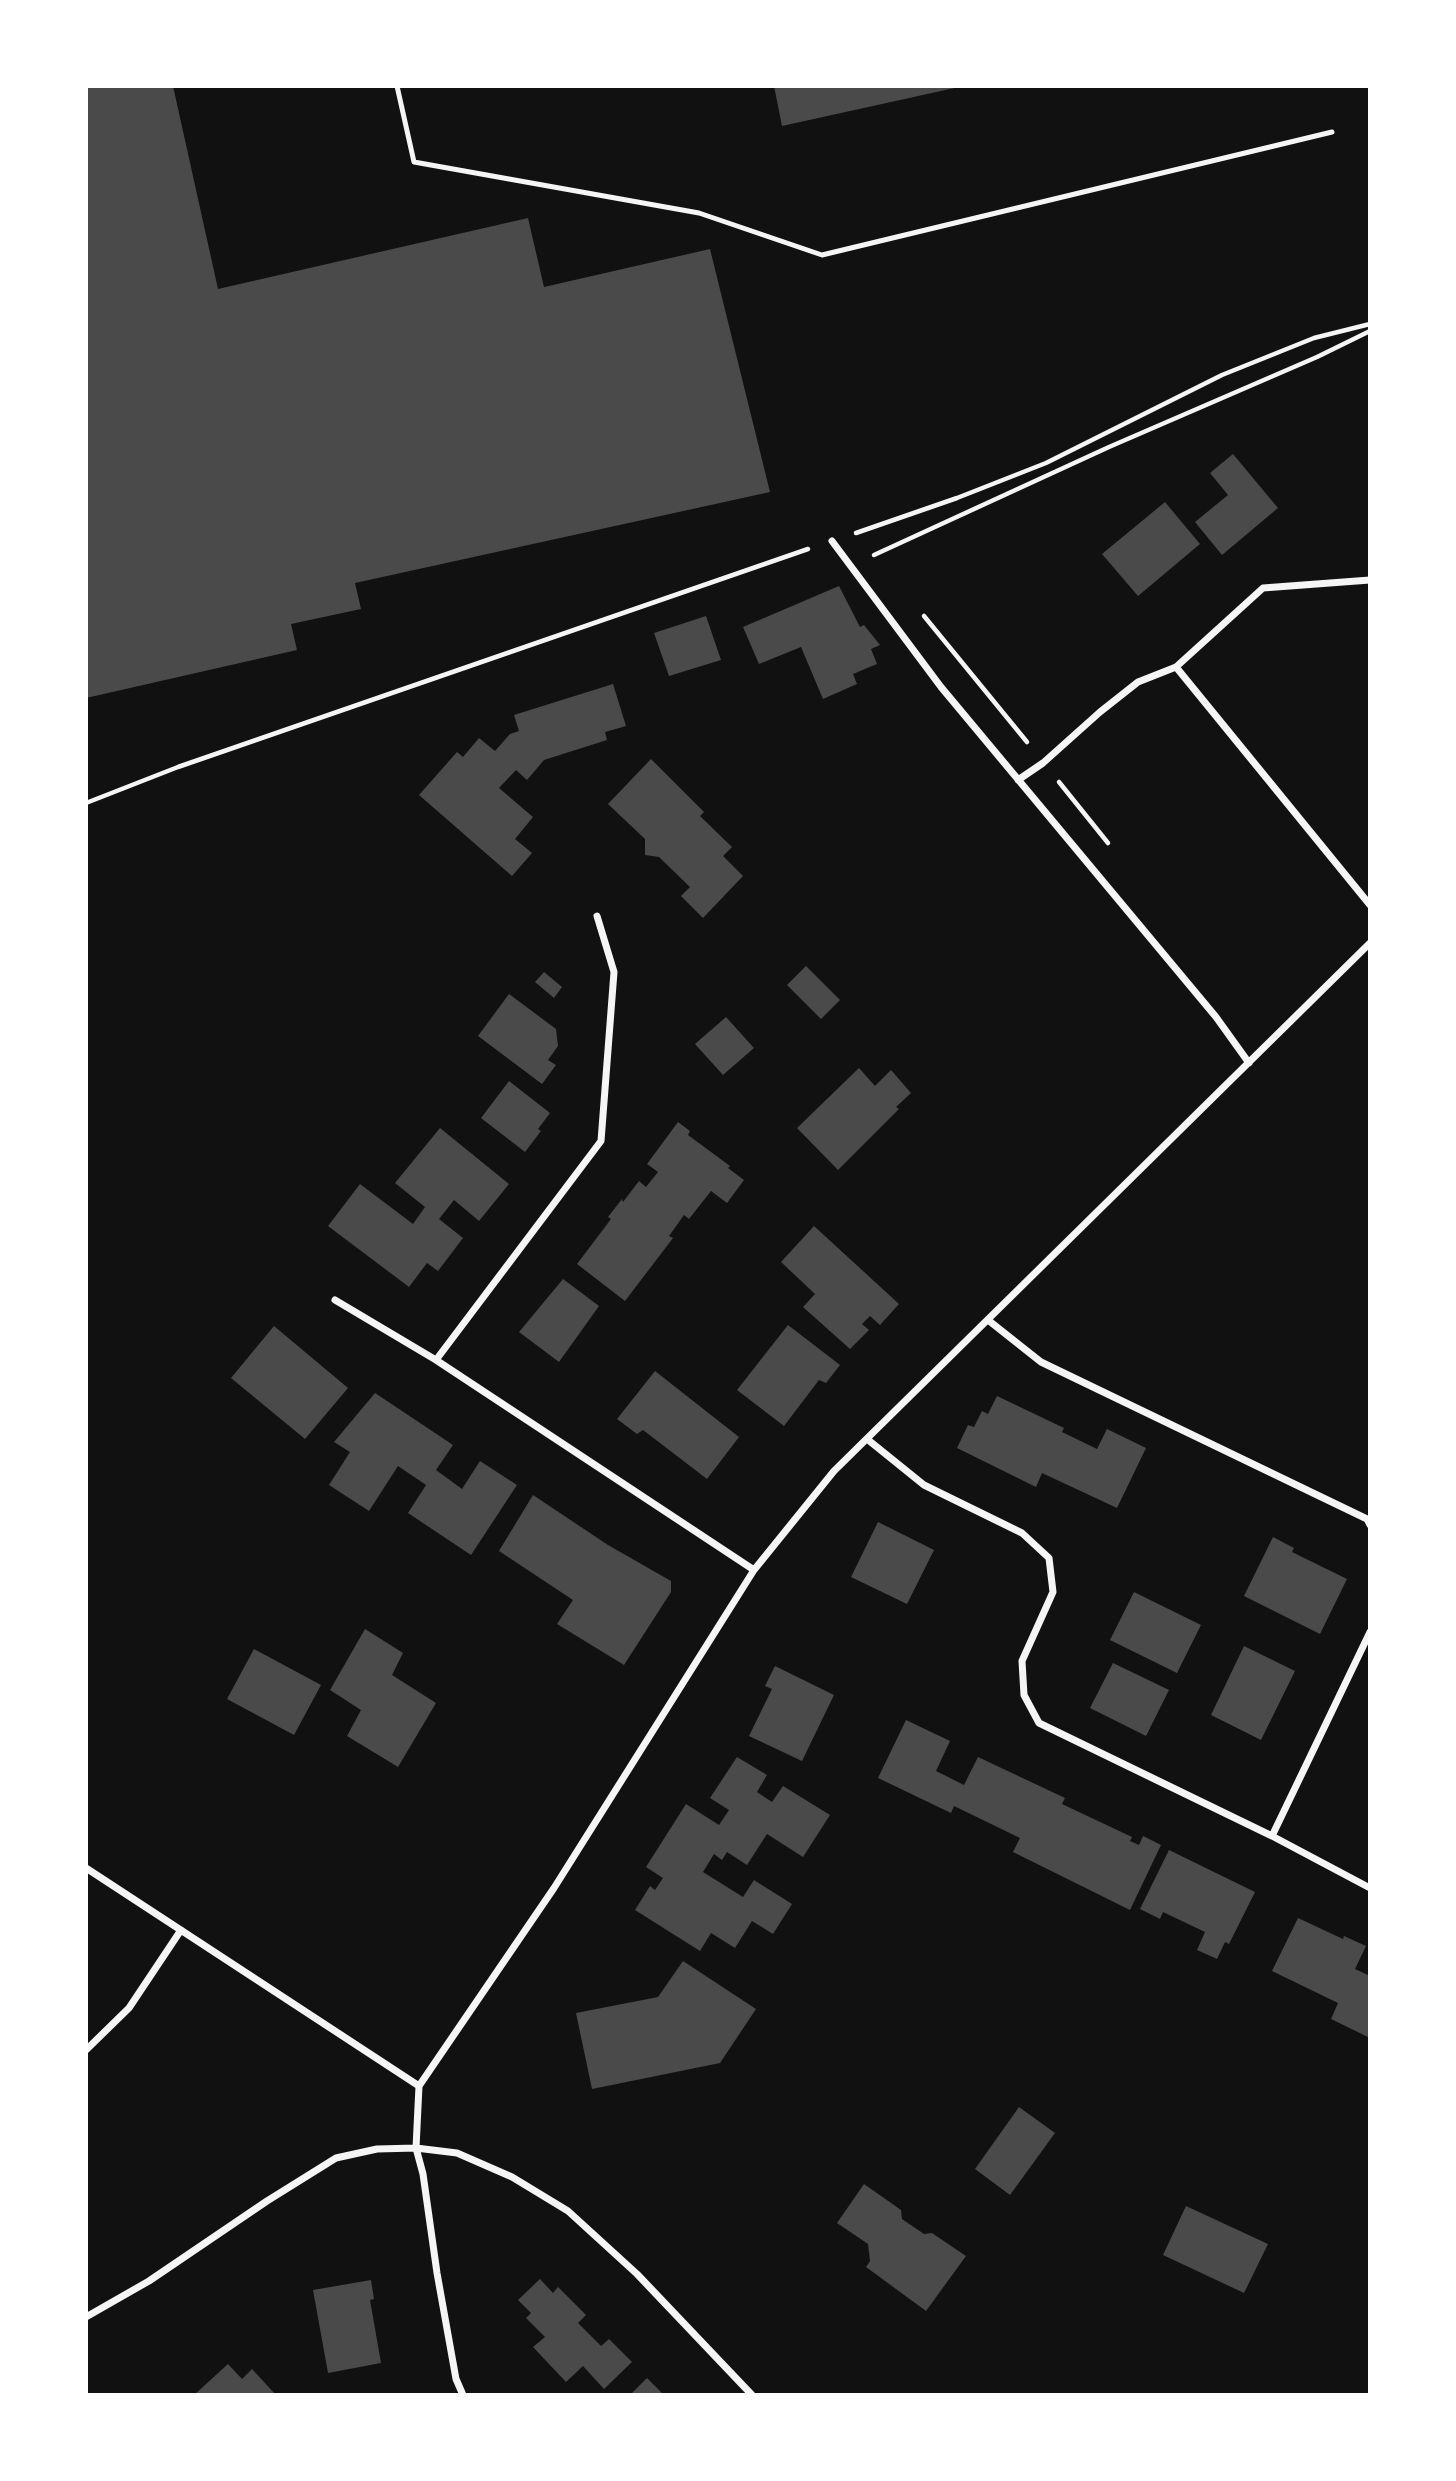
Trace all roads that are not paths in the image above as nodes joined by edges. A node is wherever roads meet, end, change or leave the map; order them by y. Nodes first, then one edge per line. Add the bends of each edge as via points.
1 (397, 86) edge
2 (1332, 132) dead end
3 (832, 541) road end
4 (1370, 580) edge
5 (1175, 667) junction
6 (1018, 780) junction
7 (1370, 905) edge
8 (597, 916) dead end
9 (1370, 943) edge
10 (1250, 1063) junction
11 (335, 1300) dead end
12 (988, 1320) junction
13 (436, 1360) junction
14 (867, 1439) junction
15 (1370, 1525) edge
16 (754, 1570) junction
17 (1370, 1632) edge
18 (1272, 1836) junction
19 (86, 1867) edge
20 (1370, 1888) edge
21 (181, 1930) junction
22 (86, 2050) edge
23 (419, 2086) junction
24 (416, 2148) junction
25 (86, 2317) edge
26 (463, 2395) edge
27 (752, 2395) edge

1 - 2 lane via 414,162 699,213 821,256
3 - 6 street via 941,687
4 - 5 street via 1263,588
5 - 6 street via 1139,682
5 - 7 street
6 - 10 street
8 - 13 street via 614,972 601,1141
9 - 10 street
10 - 12 street
11 - 13 street
12 - 14 street
12 - 15 street via 1041,1362 1367,1519
13 - 16 street
14 - 16 street via 834,1471
14 - 18 street via 925,1485 1022,1533 1049,1558 1053,1592 1022,1661 1024,1695 1040,1723
16 - 23 street via 554,1888
17 - 18 street
18 - 20 street
19 - 21 street
21 - 22 street via 128,2008
21 - 23 street
23 - 24 street
24 - 25 street via 377,2149 336,2158
24 - 26 street via 456,2379
24 - 27 street via 457,2152 512,2177 568,2211 637,2274

